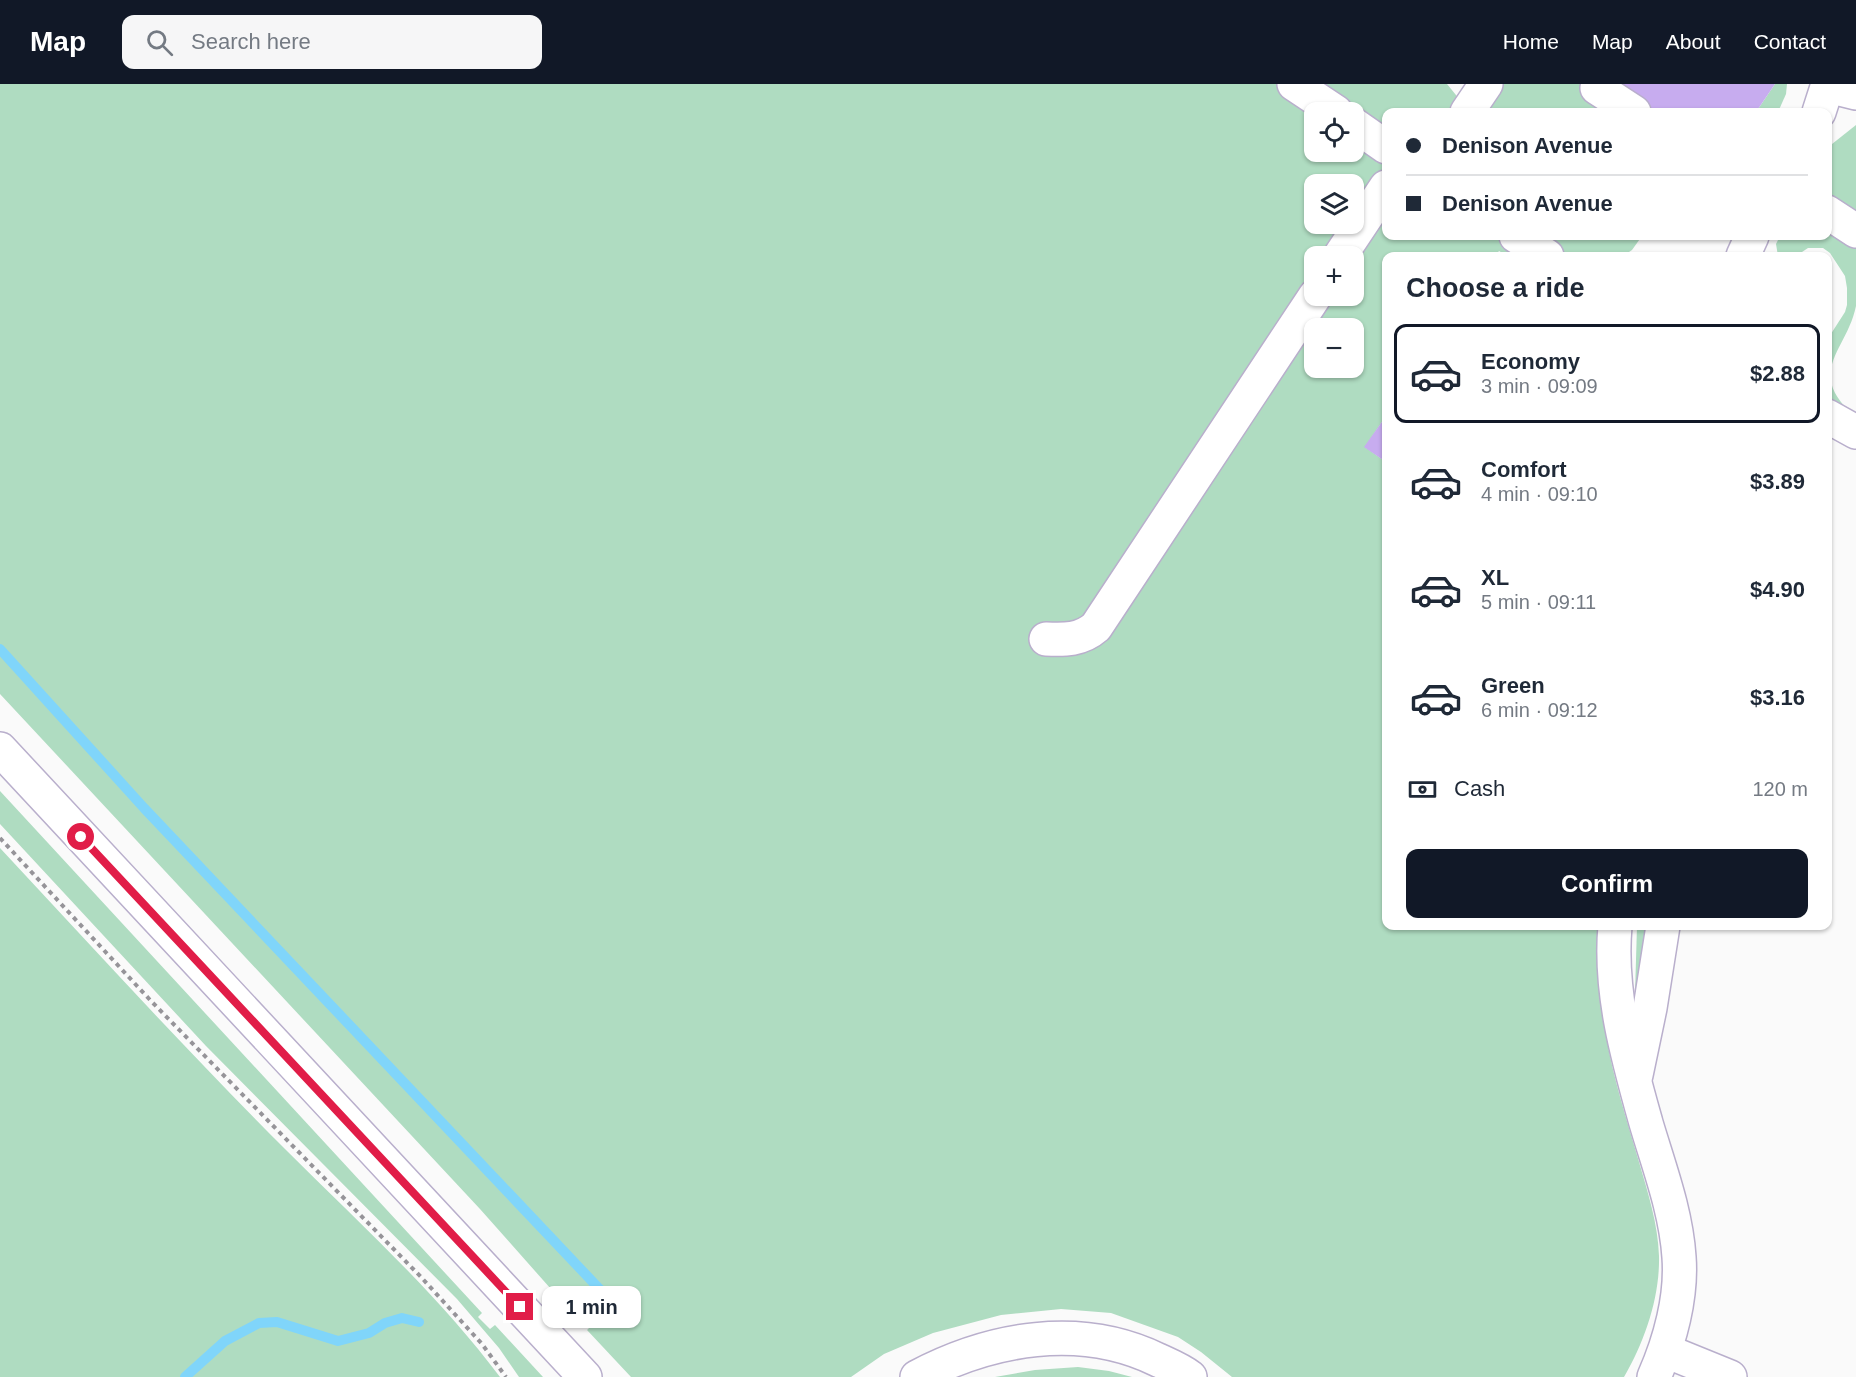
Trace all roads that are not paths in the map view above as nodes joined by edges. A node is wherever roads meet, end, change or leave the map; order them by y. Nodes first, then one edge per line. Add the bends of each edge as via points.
1 (1294, 84) edge
2 (1486, 84) edge
3 (1597, 88) dead end
4 (1321, 102) edge
5 (1470, 108) edge
6 (1628, 108) edge
7 (1364, 132) edge
8 (1382, 144) edge
9 (1382, 193) edge
10 (1832, 215) edge
11 (1856, 231) edge
12 (1522, 240) edge
13 (1347, 246) edge
14 (1541, 252) edge
15 (1308, 306) edge
16 (1832, 419) edge
17 (1856, 432) edge
18 (1046, 639) dead end
19 (0, 749) edge
20 (1615, 930) edge
21 (1662, 930) edge
22 (1635, 1080) junction
23 (1660, 1364) edge
24 (585, 1377) edge
25 (917, 1377) edge
26 (1190, 1377) edge
27 (1730, 1377) edge

1 - 4 street
2 - 5 street
3 - 6 street
7 - 8 street
9 - 13 street
10 - 11 street
12 - 14 street
15 - 18 street via 1096,627 1080,637
16 - 17 street
19 - 24 street
20 - 22 street via 1614,980 1621,1029
21 - 22 street
22 - 23 street via 1670,1202 1679,1256 1679,1280
23 - 27 street
25 - 26 street via 946,1361 988,1347 1042,1338 1095,1339 1145,1353

